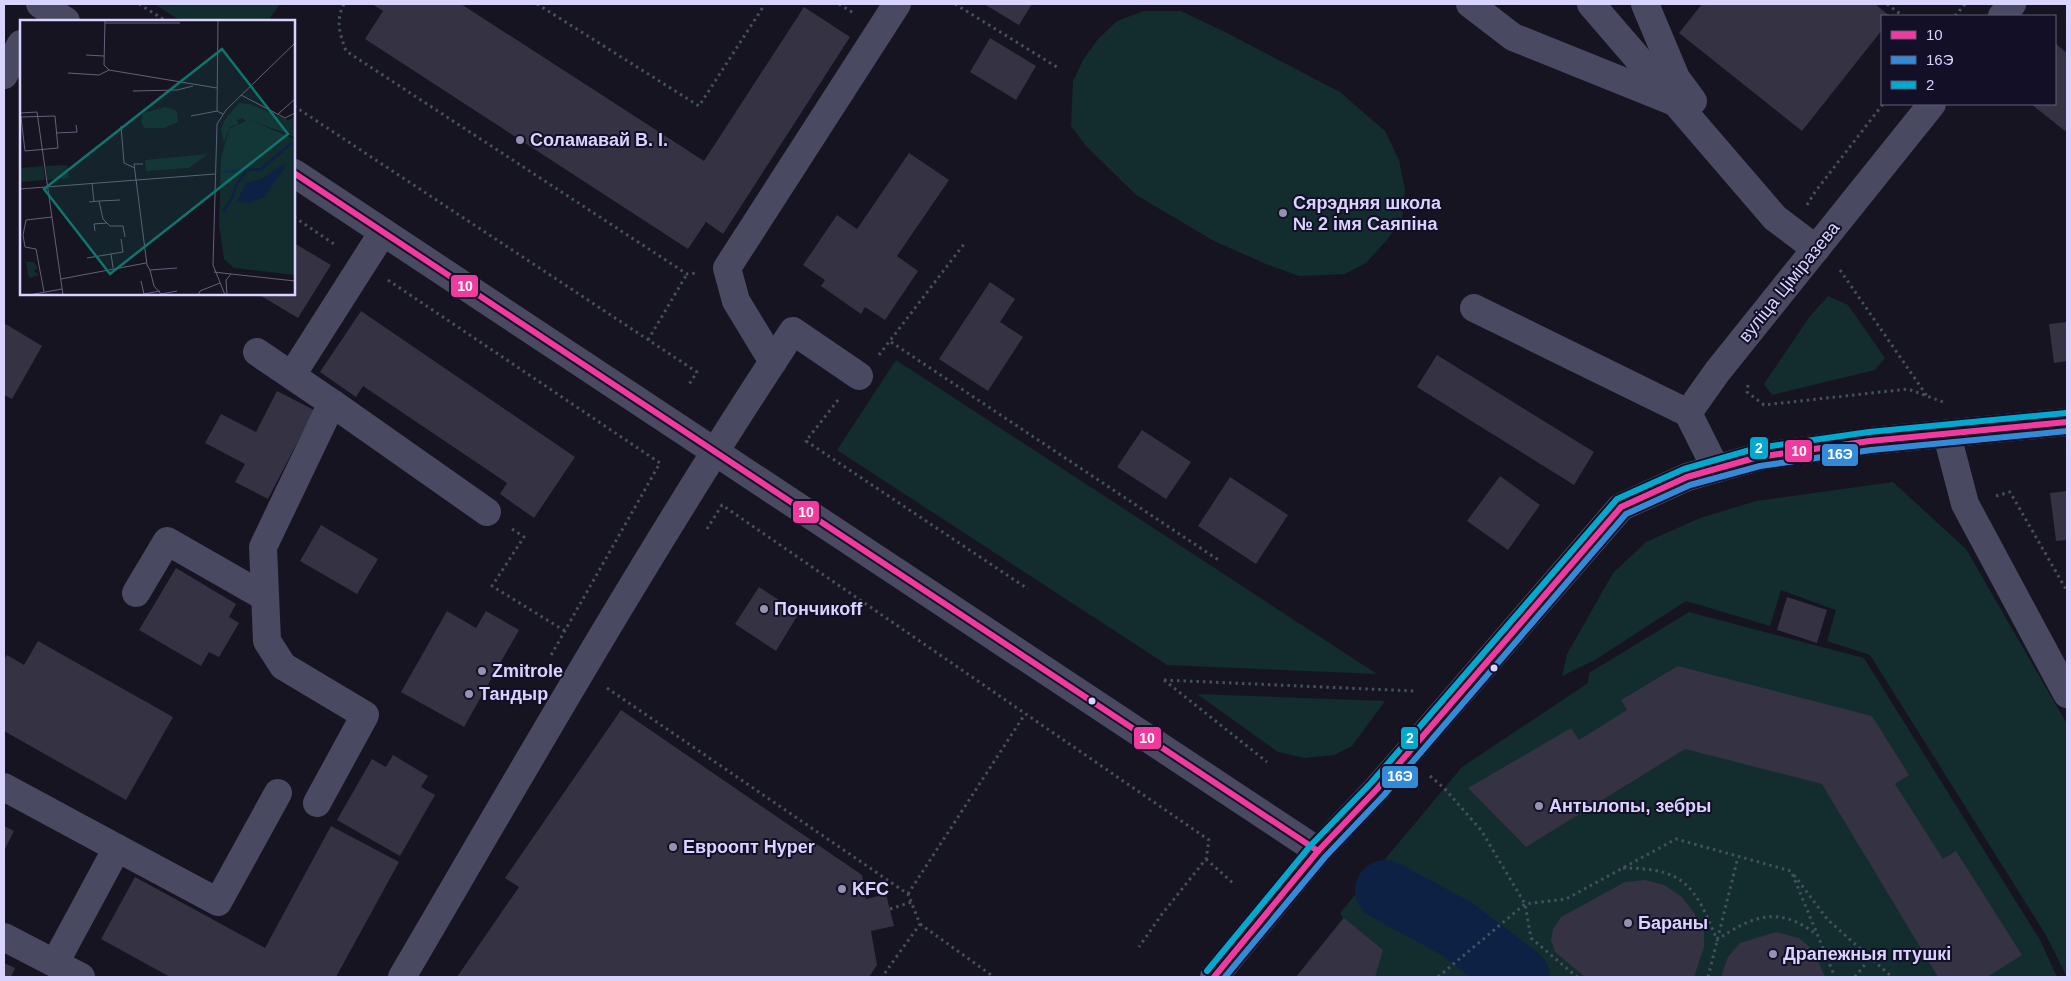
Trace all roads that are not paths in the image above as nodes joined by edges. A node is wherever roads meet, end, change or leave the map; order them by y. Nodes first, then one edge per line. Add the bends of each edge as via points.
1 (897, 4) edge
2 (1470, 4) edge
3 (1591, 4) edge
4 (1645, 4) edge
5 (2012, 4) edge
6 (40, 9) edge
7 (2003, 15) edge
8 (64, 20) edge
9 (20, 46) edge
10 (4, 75) edge
11 (1676, 103) junction
12 (1931, 105) edge
13 (295, 174) edge
14 (1793, 231) junction
15 (383, 232) junction
16 (1826, 256) junction
17 (1474, 308) dead end
18 (256, 352) dead end
19 (773, 362) junction
20 (292, 375) junction
21 (860, 376) dead end
22 (332, 403) junction
23 (1688, 413) junction
24 (2067, 422) edge
25 (1947, 435) junction
26 (714, 453) junction
27 (1716, 469) junction
28 (487, 512) dead end
29 (136, 593) dead end
30 (265, 597) junction
31 (2067, 694) edge
32 (4, 787) edge
33 (278, 793) dead end
34 (317, 803) dead end
35 (117, 848) junction
36 (1318, 851) junction
37 (4, 937) edge
38 (55, 963) junction
39 (81, 977) edge
40 (402, 977) edge
41 (1214, 977) edge

1 - 19 street via 726,268 736,301
2 - 11 street via 1513,37
3 - 11 street
4 - 14 street via 1676,78
5 - 7 street
6 - 8 street
9 - 10 street
11 - 14 street via 1776,218
12 - 16 street, вуліца Ціміразева
13 - 15 street
14 - 16 street
15 - 20 street
15 - 26 street
16 - 23 street, вуліца Ціміразева via 1717,372
17 - 23 street
18 - 20 street
19 - 21 street via 793,331
19 - 26 street
20 - 22 street
22 - 28 street
22 - 30 street via 263,548
23 - 27 street
24 - 25 main road
25 - 27 main road via 1870,441 1758,457
25 - 31 street via 1965,504
26 - 36 street
26 - 40 street via 616,611
27 - 36 main road via 1620,507 1377,789
29 - 30 street via 167,540
30 - 34 street via 267,641 283,666 365,715
32 - 35 street
33 - 35 street via 218,902
35 - 38 street
36 - 41 main road
37 - 38 street
38 - 39 street

